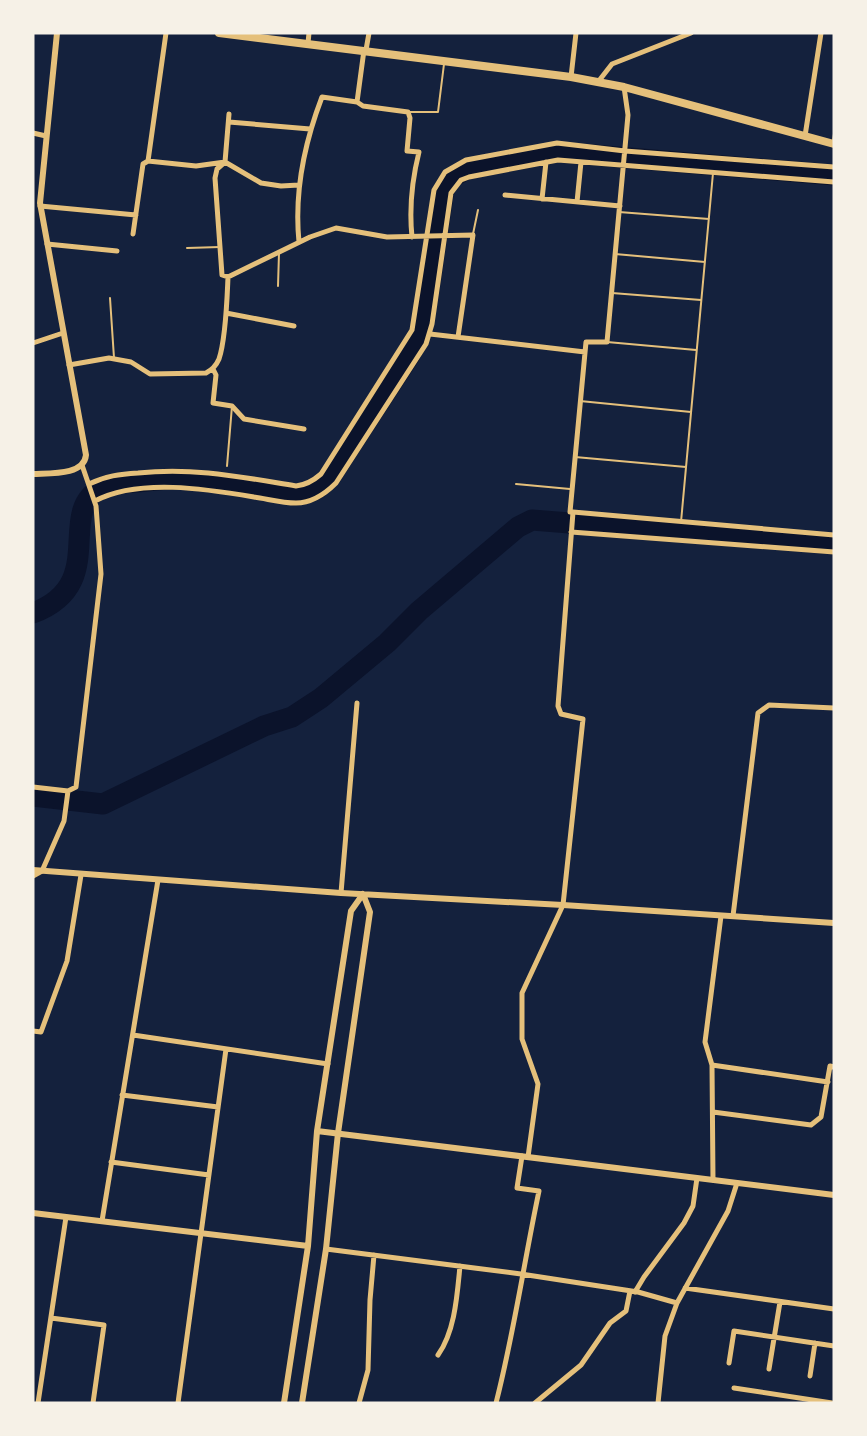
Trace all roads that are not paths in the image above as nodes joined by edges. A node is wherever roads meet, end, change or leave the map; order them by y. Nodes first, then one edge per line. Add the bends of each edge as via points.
1 (57, 33) edge
2 (166, 33) edge
3 (221, 33) edge
4 (309, 33) edge
5 (369, 33) edge
6 (576, 33) edge
7 (691, 33) edge
8 (821, 33) edge
9 (266, 36) edge
10 (308, 43) junction
11 (365, 50) junction
12 (445, 60) junction
13 (571, 77) junction
14 (598, 82) junction
15 (624, 87) junction
16 (357, 102) junction
17 (408, 112) junction
18 (229, 114) dead end
19 (228, 122) junction
20 (310, 129) junction
21 (33, 134) edge
22 (834, 134) edge
23 (46, 136) junction
24 (805, 136) junction
25 (833, 144) edge
26 (625, 152) junction
27 (148, 161) junction
28 (225, 162) junction
29 (546, 162) junction
30 (581, 162) junction
31 (624, 166) junction
32 (834, 167) edge
33 (713, 173) junction
34 (834, 182) edge
35 (299, 185) junction
36 (505, 195) dead end
37 (542, 199) junction
38 (577, 202) junction
39 (38, 203) edge
40 (620, 209) junction
41 (478, 210) dead end
42 (136, 215) junction
43 (709, 219) junction
44 (133, 234) dead end
45 (473, 235) junction
46 (427, 236) junction
47 (445, 236) junction
48 (412, 237) junction
49 (299, 242) junction
50 (47, 244) junction
51 (220, 247) junction
52 (187, 248) dead end
53 (117, 251) dead end
54 (279, 252) junction
55 (615, 254) junction
56 (705, 262) junction
57 (228, 277) junction
58 (278, 286) dead end
59 (612, 292) junction
60 (110, 298) dead end
61 (701, 300) junction
62 (226, 313) junction
63 (294, 326) dead end
64 (63, 333) junction
65 (430, 334) junction
66 (458, 337) junction
67 (607, 342) junction
68 (33, 343) edge
69 (697, 350) junction
70 (585, 352) junction
71 (114, 358) junction
72 (69, 365) junction
73 (213, 369) junction
74 (580, 401) junction
75 (232, 406) junction
76 (691, 412) junction
77 (304, 429) dead end
78 (575, 457) junction
79 (82, 465) junction
80 (226, 466) dead end
81 (686, 467) junction
82 (33, 474) edge
83 (89, 484) junction
84 (516, 484) dead end
85 (572, 489) junction
86 (95, 501) junction
87 (573, 512) junction
88 (681, 522) junction
89 (571, 532) junction
90 (834, 535) edge
91 (834, 552) edge
92 (357, 703) dead end
93 (834, 708) edge
94 (33, 787) edge
95 (68, 791) junction
96 (33, 870) edge
97 (42, 871) junction
98 (81, 874) junction
99 (33, 876) edge
100 (158, 880) junction
101 (341, 893) junction
102 (363, 894) junction
103 (563, 905) junction
104 (722, 916) junction
105 (733, 916) junction
106 (834, 923) edge
107 (33, 1031) edge
108 (133, 1035) junction
109 (226, 1049) junction
110 (328, 1064) junction
111 (712, 1065) junction
112 (834, 1067) edge
113 (828, 1082) junction
114 (122, 1095) junction
115 (218, 1107) junction
116 (713, 1112) junction
117 (317, 1131) junction
118 (338, 1133) junction
119 (525, 1156) junction
120 (111, 1162) junction
121 (209, 1175) junction
122 (697, 1178) junction
123 (713, 1180) junction
124 (737, 1183) junction
125 (834, 1195) edge
126 (33, 1213) edge
127 (66, 1217) junction
128 (102, 1221) junction
129 (201, 1234) junction
130 (308, 1246) junction
131 (326, 1249) junction
132 (374, 1255) junction
133 (460, 1266) junction
134 (521, 1274) junction
135 (685, 1288) junction
136 (633, 1292) junction
137 (780, 1302) junction
138 (676, 1303) junction
139 (834, 1309) edge
140 (51, 1318) junction
141 (774, 1337) junction
142 (815, 1343) junction
143 (834, 1346) edge
144 (438, 1355) dead end
145 (729, 1363) dead end
146 (770, 1369) dead end
147 (810, 1376) dead end
148 (734, 1388) dead end
149 (38, 1403) edge
150 (93, 1403) edge
151 (178, 1403) edge
152 (284, 1403) edge
153 (302, 1403) edge
154 (359, 1403) edge
155 (496, 1403) edge
156 (535, 1403) edge
157 (658, 1403) edge
158 (832, 1403) edge

1 - 23 street
2 - 27 street
3 - 9 main road
4 - 10 street
5 - 11 street
6 - 13 street
7 - 14 street via 612,64
8 - 24 street
9 - 10 main road
10 - 11 main road
11 - 12 main road
11 - 16 street
12 - 13 main road
12 - 17 lane via 438,112
13 - 14 main road
14 - 15 main road
15 - 24 main road
15 - 26 street via 628,115
16 - 17 street
16 - 20 street via 322,97
17 - 48 street via 406,151 418,152 410,214
18 - 19 street
19 - 20 street
19 - 28 street
20 - 35 street
21 - 23 street
22 - 25 lane
23 - 39 street
24 - 25 main road
26 - 31 street
26 - 32 street
26 - 46 street via 557,143 466,159 439,180
27 - 28 street via 196,166
27 - 42 street via 143,164
28 - 35 street via 261,183
28 - 51 street via 217,169 215,178
29 - 30 street
29 - 37 street
29 - 47 street via 461,180 451,193
30 - 31 street
30 - 38 street
31 - 33 street
31 - 40 street
33 - 34 street
33 - 43 lane
35 - 49 street
36 - 37 street
37 - 38 street
38 - 40 street
39 - 42 street
39 - 50 street
40 - 43 lane
40 - 55 street
41 - 45 lane
42 - 44 street
43 - 56 lane
45 - 47 street
45 - 66 street
46 - 47 street
46 - 48 street
46 - 83 street via 412,330 313,481 296,486 180,470 108,476
47 - 65 street
48 - 49 street via 336,228
49 - 54 street
50 - 53 street
50 - 64 street
51 - 52 lane
51 - 57 street via 222,275
54 - 57 street
54 - 58 lane
55 - 56 lane
55 - 59 street
56 - 61 lane
57 - 62 street
59 - 61 lane
59 - 67 street
60 - 71 lane
61 - 69 lane
62 - 63 street
62 - 73 street via 219,359
64 - 68 street
64 - 72 street
65 - 66 street
65 - 86 street via 336,483 318,498 295,503 172,487 110,493
66 - 70 street
67 - 69 lane
67 - 70 street via 585,342
69 - 76 lane
70 - 74 street
71 - 72 street
71 - 73 street via 131,362 150,374 194,375
72 - 79 street via 86,455
73 - 75 street via 213,403
74 - 76 lane
74 - 78 street
75 - 77 street via 244,419
75 - 80 lane
76 - 81 lane
78 - 81 lane
78 - 85 street
79 - 82 street via 59,473
79 - 83 street
81 - 88 lane
83 - 86 street
84 - 85 lane
85 - 87 street
86 - 95 street via 101,574 76,787
87 - 88 street
87 - 89 street
88 - 90 street
89 - 91 street
89 - 103 street via 558,706 561,714 583,720
92 - 101 street
93 - 105 street via 769,705 758,713
94 - 95 street
95 - 97 street via 64,821
96 - 97 street
97 - 98 street
97 - 99 street
98 - 100 street
98 - 107 street via 66,961 41,1032
100 - 101 street
100 - 108 street
101 - 102 street
102 - 103 street
102 - 110 street via 351,911
102 - 118 street via 370,912
103 - 104 street
103 - 119 street via 522,993 522,1039 538,1084
104 - 105 street
104 - 111 street via 705,1042
105 - 106 street
108 - 109 street
108 - 114 street
109 - 110 street
109 - 115 street
110 - 117 street
111 - 113 street
111 - 116 street
112 - 113 street via 830,1066
113 - 116 street via 821,1117 811,1125
114 - 115 street
114 - 120 street
115 - 121 street
116 - 123 street
117 - 118 street
117 - 130 street
118 - 119 street
118 - 131 street
119 - 122 street
119 - 134 street via 517,1188 539,1191
120 - 121 street
120 - 128 street
121 - 129 street
122 - 123 street
122 - 136 street via 693,1206 684,1223
123 - 124 street
124 - 125 street
124 - 135 street via 728,1211
126 - 127 street
127 - 128 street
127 - 140 street
128 - 129 street
129 - 130 street
129 - 151 street
130 - 152 street
131 - 132 street
131 - 153 street
132 - 133 street
132 - 154 street via 368,1370
133 - 134 street
133 - 144 street via 447,1343
134 - 136 street
134 - 155 street
135 - 137 street
135 - 138 street
136 - 138 street
136 - 156 street via 626,1311 610,1323 582,1365
137 - 139 street
137 - 141 street
138 - 157 street via 665,1335
140 - 149 street
140 - 150 street via 104,1325
141 - 142 street
141 - 145 street via 734,1331
141 - 146 street
142 - 143 street
142 - 147 street
148 - 158 street

